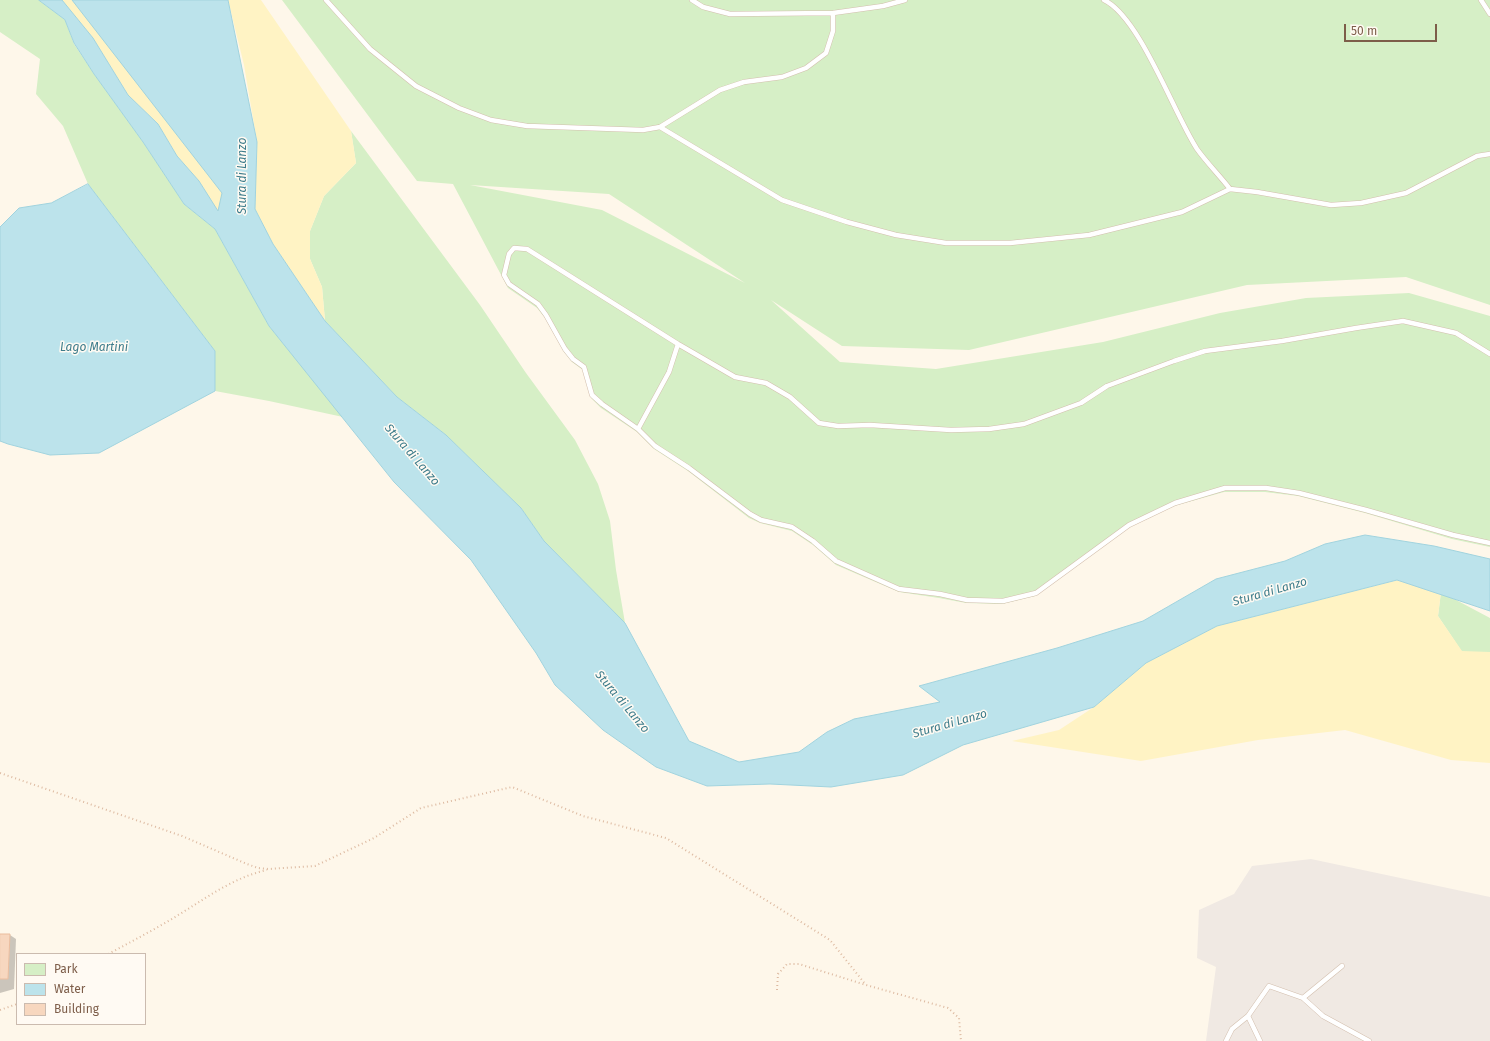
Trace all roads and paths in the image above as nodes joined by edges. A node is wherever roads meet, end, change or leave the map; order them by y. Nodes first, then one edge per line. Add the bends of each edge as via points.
1 (326, 0) edge
2 (692, 0) edge
3 (905, 0) edge
4 (1104, 0) edge
5 (1481, 0) edge
6 (833, 13) junction
7 (1490, 14) edge
8 (660, 127) junction
9 (1490, 154) edge
10 (1230, 189) junction
11 (678, 344) junction
12 (1490, 354) edge
13 (638, 428) junction
14 (1490, 543) edge
15 (0, 773) edge
16 (269, 869) junction
17 (110, 953) edge
18 (1342, 966) dead end
19 (866, 985) junction
20 (777, 990) dead end
21 (1303, 998) junction
22 (16, 1004) edge
23 (0, 1010) edge
24 (1248, 1016) junction
25 (961, 1041) edge
26 (1226, 1041) edge
27 (1260, 1041) edge
28 (1369, 1041) edge

1 - 8 lane via 370,49 416,86 459,108 491,120 527,126 644,130
2 - 6 lane via 703,7 730,14
3 - 6 lane
4 - 10 lane via 1125,17 1144,47 1197,149
5 - 7 lane
6 - 8 lane via 834,31 826,53 806,68 782,77 744,82 720,90
8 - 10 lane via 782,200 896,235 946,243 1010,243 1089,235 1182,212
9 - 10 lane via 1477,156 1406,192 1361,203 1331,205
11 - 12 lane via 735,377 766,383 790,397 819,423 951,430 989,429 1024,424 1081,403 1107,386 1205,351 1403,321 1456,333
11 - 13 lane via 669,372
11 - 13 lane via 527,249 514,248 509,254 504,275 509,284 538,304 564,349 584,367 592,395
13 - 14 lane via 655,446 750,514 761,520 792,527 836,562 899,589 967,600 1003,601 1036,593 1129,525 1174,503 1225,488 1266,488 1299,493
15 - 16 path via 182,836 246,864
16 - 17 path via 229,883 161,926
16 - 19 path via 314,866 374,838 421,808 512,787 583,816 666,838 830,940
18 - 21 lane
19 - 20 path via 799,964 787,964 778,974
19 - 25 path via 948,1008 959,1018
21 - 24 lane via 1269,986
21 - 28 lane via 1323,1016
22 - 23 path
24 - 26 lane via 1232,1029
24 - 27 lane

